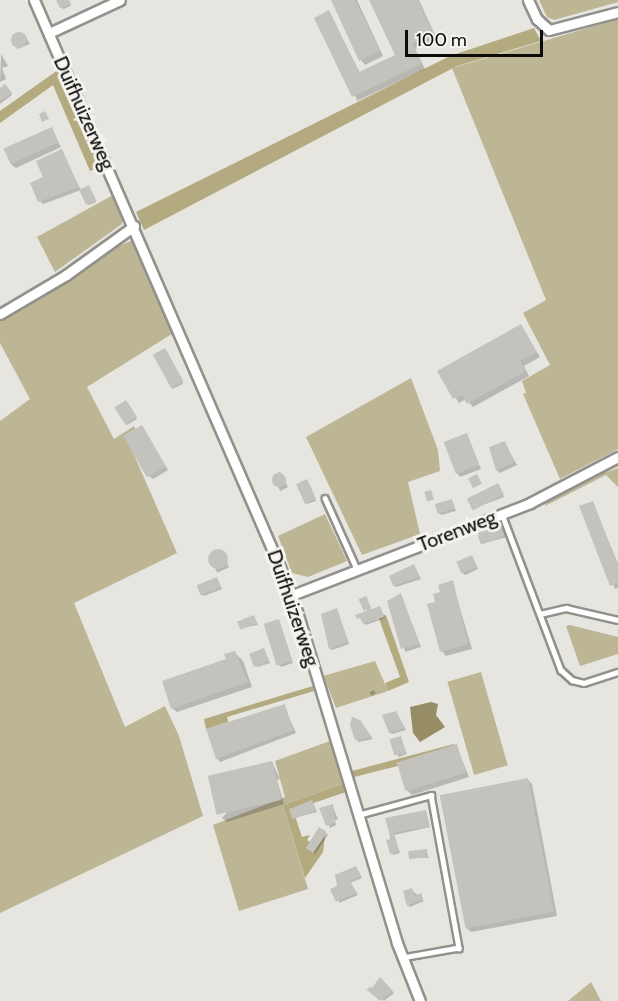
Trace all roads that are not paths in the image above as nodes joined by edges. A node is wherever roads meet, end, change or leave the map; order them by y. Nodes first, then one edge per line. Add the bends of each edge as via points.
1 (34, 0) edge
2 (120, 0) edge
3 (528, 0) edge
4 (618, 12) edge
5 (49, 33) junction
6 (134, 226) junction
7 (0, 314) edge
8 (618, 457) edge
9 (325, 498) dead end
10 (502, 514) junction
11 (357, 569) junction
12 (292, 595) junction
13 (540, 614) junction
14 (618, 620) edge
15 (618, 672) edge
16 (358, 815) junction
17 (402, 958) junction
18 (420, 1001) edge

1 - 5 street, Duifhuizerweg
2 - 5 street
3 - 4 street via 537,19 549,30
5 - 6 street, Duifhuizerweg
6 - 7 street via 66,275
6 - 12 street, Duifhuizerweg
8 - 10 street, Torenweg
9 - 11 lane
10 - 11 street, Torenweg
10 - 13 lane
11 - 12 street, Torenweg
12 - 16 street, Duifhuizerweg
13 - 14 lane via 566,608
13 - 15 lane via 561,670 572,680 584,683
16 - 17 street, Duifhuizerweg
16 - 17 lane via 431,795 459,948
17 - 18 street, Duifhuizerweg

